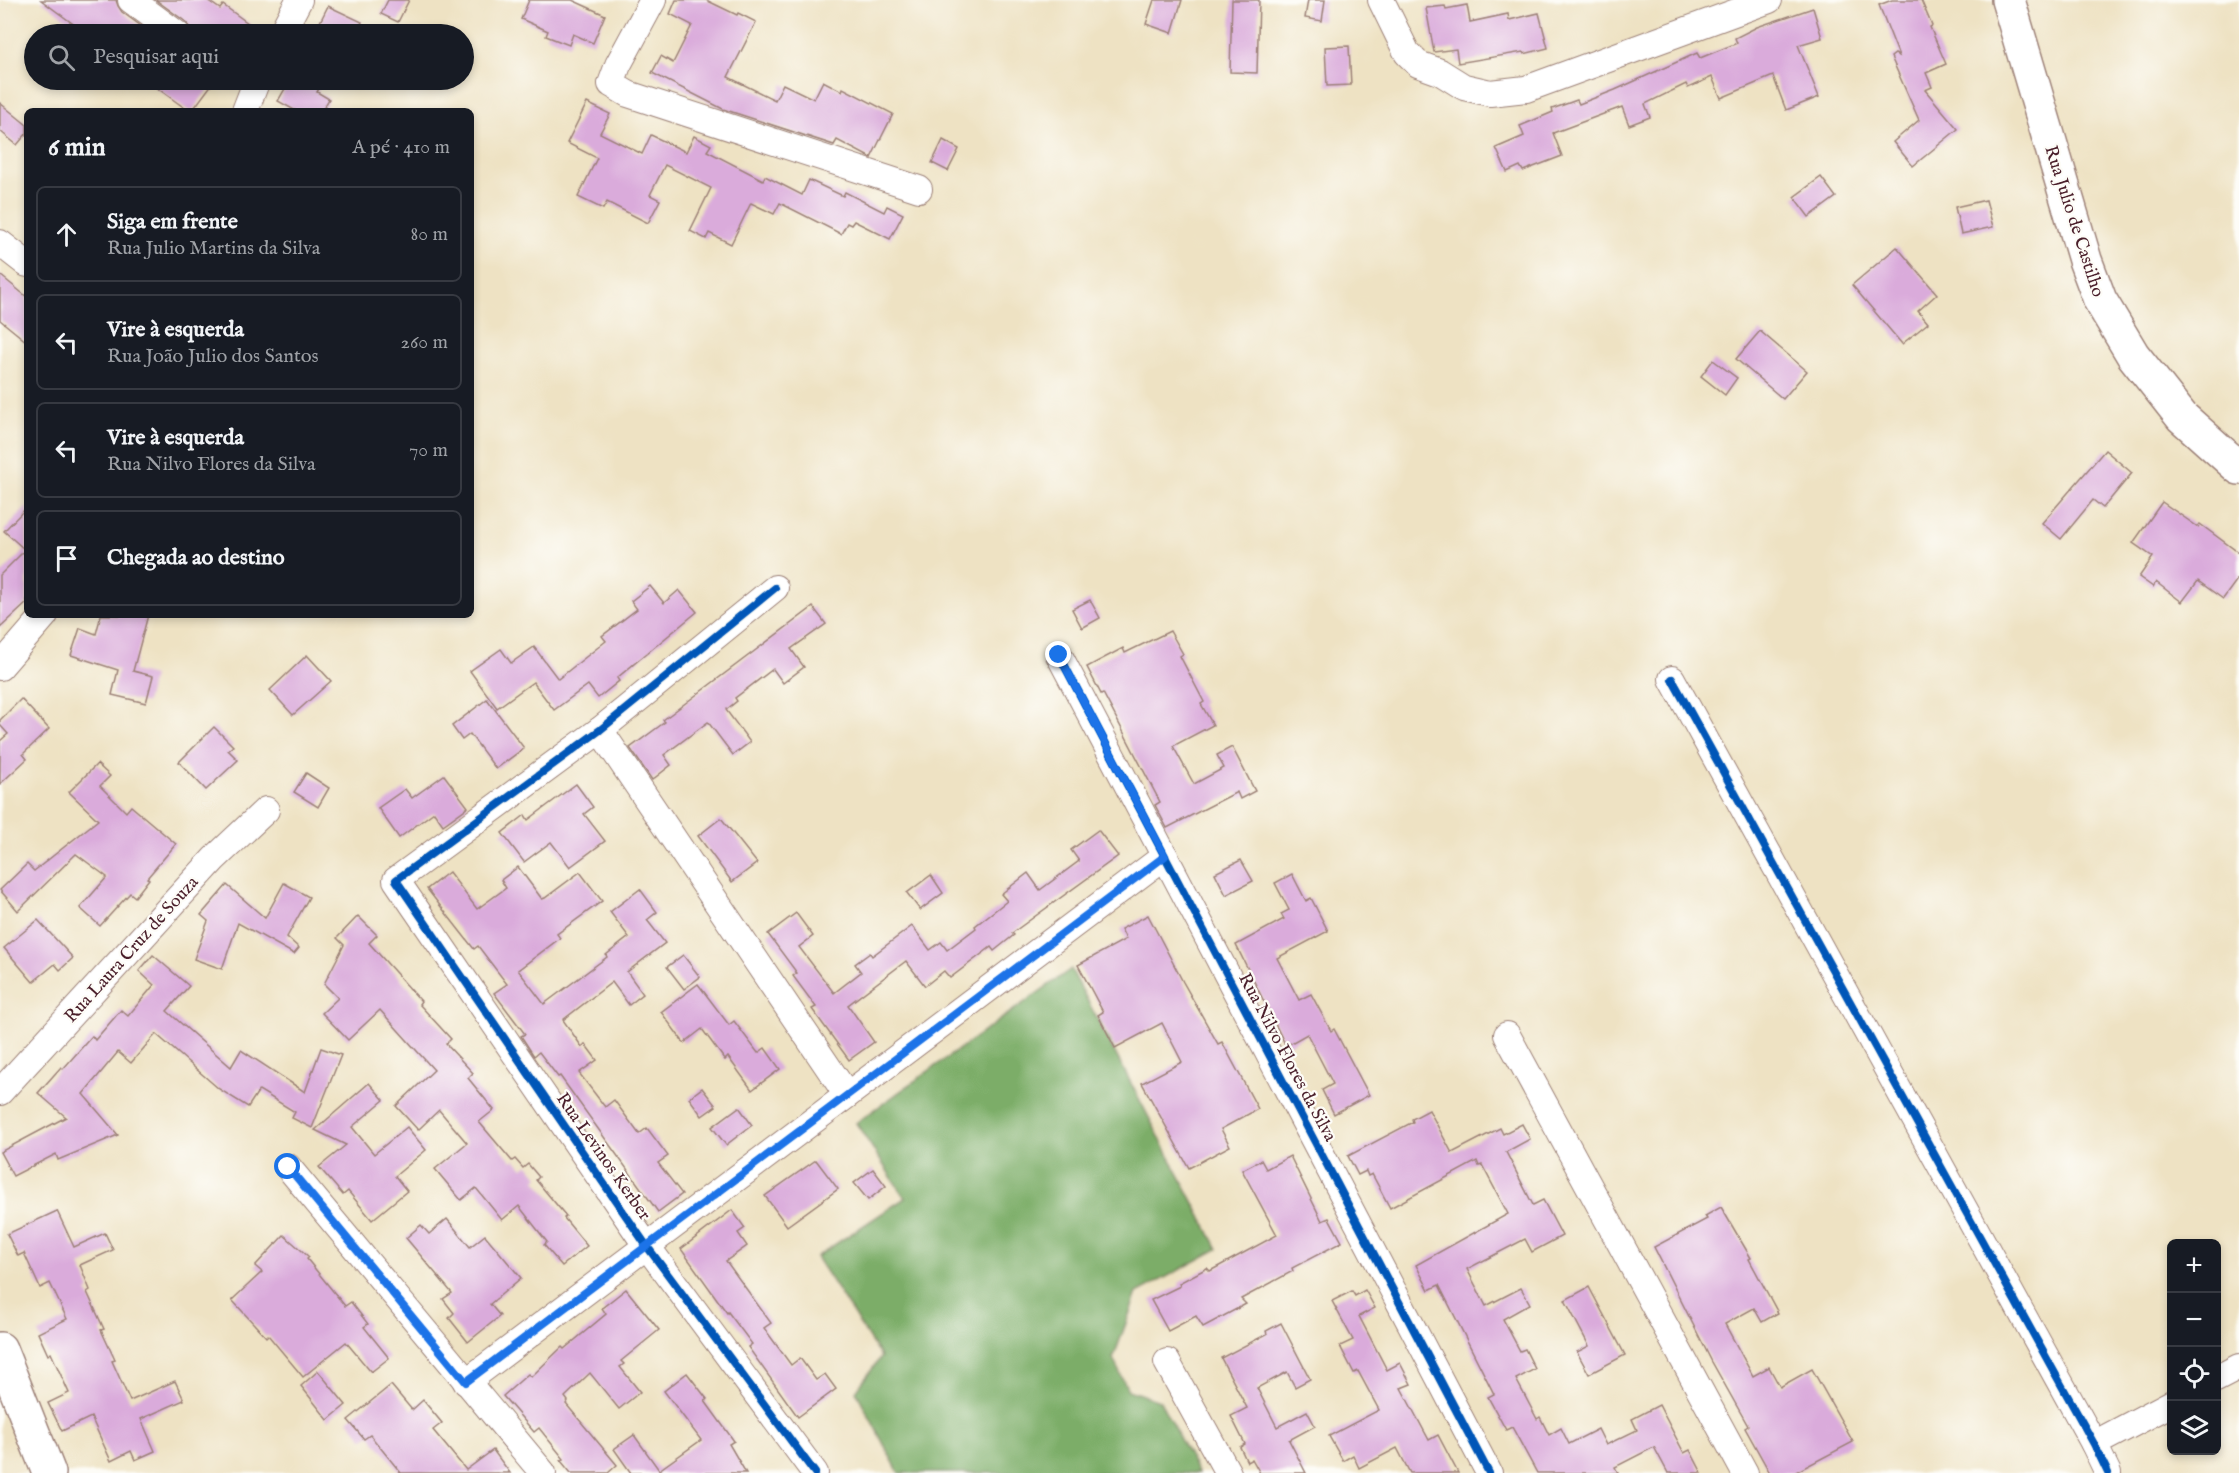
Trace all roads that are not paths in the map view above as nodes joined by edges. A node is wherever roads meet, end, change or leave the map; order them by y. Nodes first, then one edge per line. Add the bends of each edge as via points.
1 (130, 0) edge
2 (299, 0) edge
3 (653, 0) edge
4 (1382, 0) edge
5 (1769, 0) edge
6 (2008, 0) edge
7 (163, 24) edge
8 (286, 24) edge
9 (919, 189) dead end
10 (0, 243) edge
11 (24, 262) edge
12 (2239, 468) edge
13 (775, 588) dead end
14 (42, 618) edge
15 (1059, 655) dead end
16 (0, 667) edge
17 (1672, 679) dead end
18 (600, 730) junction
19 (266, 810) dead end
20 (1165, 856) junction
21 (1507, 1035) dead end
22 (0, 1092) edge
23 (847, 1095) junction
24 (288, 1167) dead end
25 (646, 1245) junction
26 (0, 1349) edge
27 (1167, 1362) dead end
28 (2239, 1367) edge
29 (2221, 1377) edge
30 (466, 1382) junction
31 (2167, 1406) edge
32 (2094, 1444) junction
33 (49, 1473) edge
34 (543, 1473) edge
35 (816, 1473) edge
36 (1228, 1473) edge
37 (1490, 1473) edge
38 (1745, 1473) edge
39 (2108, 1473) edge

1 - 7 street
2 - 8 street
3 - 9 street via 611,84 628,94
4 - 5 street via 1407,53 1418,64 1464,87 1490,93 1526,89
6 - 12 street, Rua Julio de Castilho via 2100,300 2133,355 2182,417
10 - 11 street
13 - 18 street
14 - 16 street
15 - 20 street, Rua Nilvo Flores da Silva
17 - 32 street
18 - 23 street
18 - 25 street, Rua Levinos Kerber via 396,880
19 - 22 street, Rua Laura Cruz de Souza via 214,859
20 - 23 street
20 - 37 street, Rua Nilvo Flores da Silva
21 - 38 street
23 - 25 street
24 - 30 street
25 - 30 street
25 - 35 street, Rua Levinos Kerber
26 - 33 street
27 - 36 street
28 - 29 street
30 - 34 street
31 - 32 street
32 - 39 street

